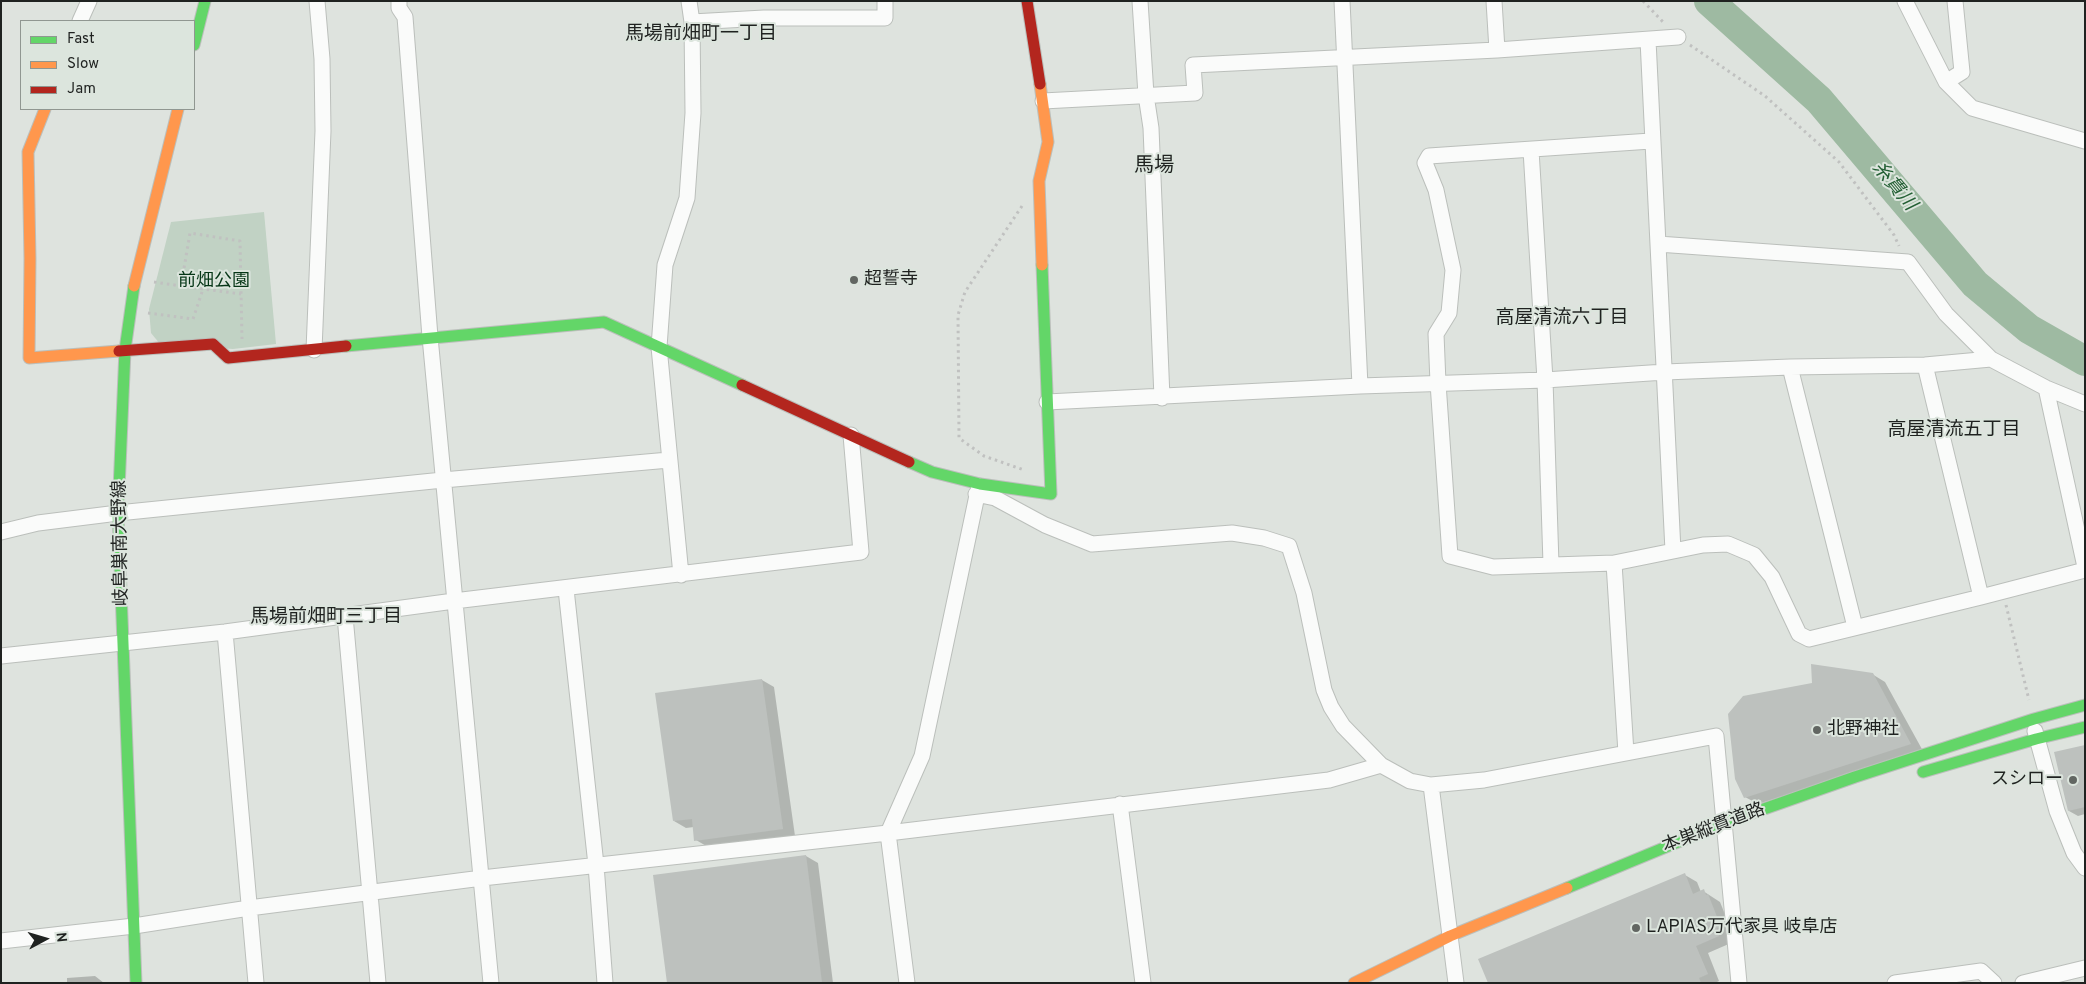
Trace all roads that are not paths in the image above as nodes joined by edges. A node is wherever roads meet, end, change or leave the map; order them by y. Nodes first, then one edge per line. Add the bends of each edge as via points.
1 (89, 1) edge
2 (205, 1) edge
3 (317, 1) edge
4 (399, 1) edge
5 (689, 1) edge
6 (885, 1) edge
7 (1026, 1) edge
8 (1140, 1) edge
9 (1342, 1) edge
10 (1494, 1) edge
11 (1905, 1) edge
12 (1955, 1) edge
13 (80, 20) edge
14 (692, 22) junction
15 (1678, 37) road end
16 (1648, 40) junction
17 (195, 41) edge
18 (1497, 50) junction
19 (1345, 58) junction
20 (1946, 82) junction
21 (1146, 95) junction
22 (1043, 102) junction
23 (45, 110) edge
24 (178, 110) edge
25 (1652, 141) junction
26 (2085, 141) edge
27 (1531, 150) junction
28 (1658, 244) junction
29 (430, 337) junction
30 (659, 347) junction
31 (125, 350) junction
32 (314, 350) junction
33 (1991, 359) junction
34 (1925, 365) junction
35 (1790, 367) junction
36 (1665, 372) junction
37 (1545, 380) junction
38 (1438, 383) junction
39 (1360, 386) junction
40 (2046, 388) junction
41 (1162, 398) junction
42 (1047, 402) junction
43 (2085, 404) edge
44 (851, 435) junction
45 (669, 460) junction
46 (443, 480) junction
47 (978, 489) junction
48 (118, 513) junction
49 (1, 532) edge
50 (1673, 552) junction
51 (1614, 563) junction
52 (1551, 564) junction
53 (2085, 568) edge
54 (681, 575) junction
55 (566, 589) junction
56 (1981, 597) junction
57 (454, 601) junction
58 (345, 616) junction
59 (1855, 627) junction
60 (225, 632) junction
61 (124, 644) junction
62 (1, 656) edge
63 (2085, 705) edge
64 (2034, 719) junction
65 (2085, 727) edge
66 (2036, 738) junction
67 (1626, 753) junction
68 (1381, 765) junction
69 (1914, 774) dead end
70 (1432, 785) junction
71 (1120, 804) junction
72 (888, 832) junction
73 (1726, 835) junction
74 (596, 865) junction
75 (2085, 868) edge
76 (482, 878) junction
77 (370, 893) junction
78 (249, 908) junction
79 (134, 926) junction
80 (1450, 936) junction
81 (1, 941) edge
82 (2085, 968) edge
83 (136, 983) edge
84 (256, 983) edge
85 (378, 983) edge
86 (491, 983) edge
87 (605, 983) edge
88 (907, 983) edge
89 (1143, 983) edge
90 (1354, 983) edge
91 (1456, 983) edge
92 (1739, 983) edge
93 (1895, 983) edge
94 (1994, 983) edge
95 (2023, 983) edge

1 - 13 street
2 - 17 main road
3 - 32 street via 323,131
4 - 29 street via 405,18
5 - 14 street
6 - 14 street via 885,18 764,18
7 - 22 main road
8 - 21 street
9 - 19 street
10 - 18 street
11 - 20 street
12 - 20 street via 1962,72
14 - 30 street via 693,113 687,198 665,266
15 - 16 street
16 - 18 street
16 - 25 street
18 - 19 street
19 - 21 street via 1193,65 1195,93
19 - 39 street
20 - 26 street via 1972,108
21 - 22 street
21 - 41 street via 1151,128
22 - 42 main road via 1048,142 1039,181
23 - 31 main road via 28,152 29,358
24 - 31 main road, 岐阜巣南大野線 via 135,279
25 - 27 street
25 - 28 street
27 - 37 street
27 - 38 street via 1429,156 1425,164 1436,190 1453,270 1449,313 1436,334
28 - 33 street via 1908,262 1946,314
28 - 36 street
29 - 30 main road via 604,322
29 - 32 main road
29 - 46 street
30 - 44 main road
30 - 45 street
31 - 32 main road via 214,344 228,358
31 - 48 main road, 岐阜巣南大野線
33 - 34 street
33 - 40 street
34 - 35 street
34 - 56 street
35 - 36 street
35 - 59 street
36 - 37 street
36 - 50 street
37 - 38 street
37 - 52 street
38 - 39 street
38 - 52 street via 1450,556 1493,567
39 - 41 street
40 - 43 street
40 - 53 street
41 - 42 street
42 - 47 main road via 1051,494
44 - 47 main road
44 - 54 street via 861,552
45 - 46 street
45 - 54 street
46 - 48 street
46 - 57 street
47 - 68 street via 1045,525 1092,544 1232,533 1288,546 1304,593 1324,690 1331,707 1344,726
47 - 72 street via 922,756
48 - 49 street via 38,523
48 - 61 main road, 岐阜巣南大野線
50 - 51 street
50 - 59 street via 1728,544 1754,555 1772,577 1799,634 1809,639
51 - 52 street
51 - 67 street
53 - 56 street
54 - 55 street
55 - 57 street
55 - 74 street
56 - 59 street
57 - 58 street
57 - 76 street
58 - 60 street
58 - 77 street
60 - 61 street
60 - 78 street
61 - 62 street
61 - 79 main road, 岐阜巣南大野線
63 - 64 main road, 本巣縦貫道路
64 - 66 street
64 - 73 main road, 本巣縦貫道路 via 1855,777
65 - 66 main road
66 - 69 main road
66 - 75 street via 2057,811 2074,853
67 - 70 street via 1484,780
67 - 73 street via 1716,736
68 - 70 street via 1410,781
68 - 71 street via 1330,780
70 - 80 street
71 - 72 street
71 - 89 street
72 - 74 street
72 - 88 street
73 - 80 main road, 本巣縦貫道路
73 - 92 street
74 - 76 street
74 - 87 street
76 - 77 street
76 - 86 street
77 - 78 street
77 - 85 street
78 - 79 street
78 - 84 street
79 - 81 street
79 - 83 main road, 岐阜巣南大野線
80 - 90 main road, 本巣縦貫道路
80 - 91 street
82 - 95 street
93 - 94 street via 1981,971

